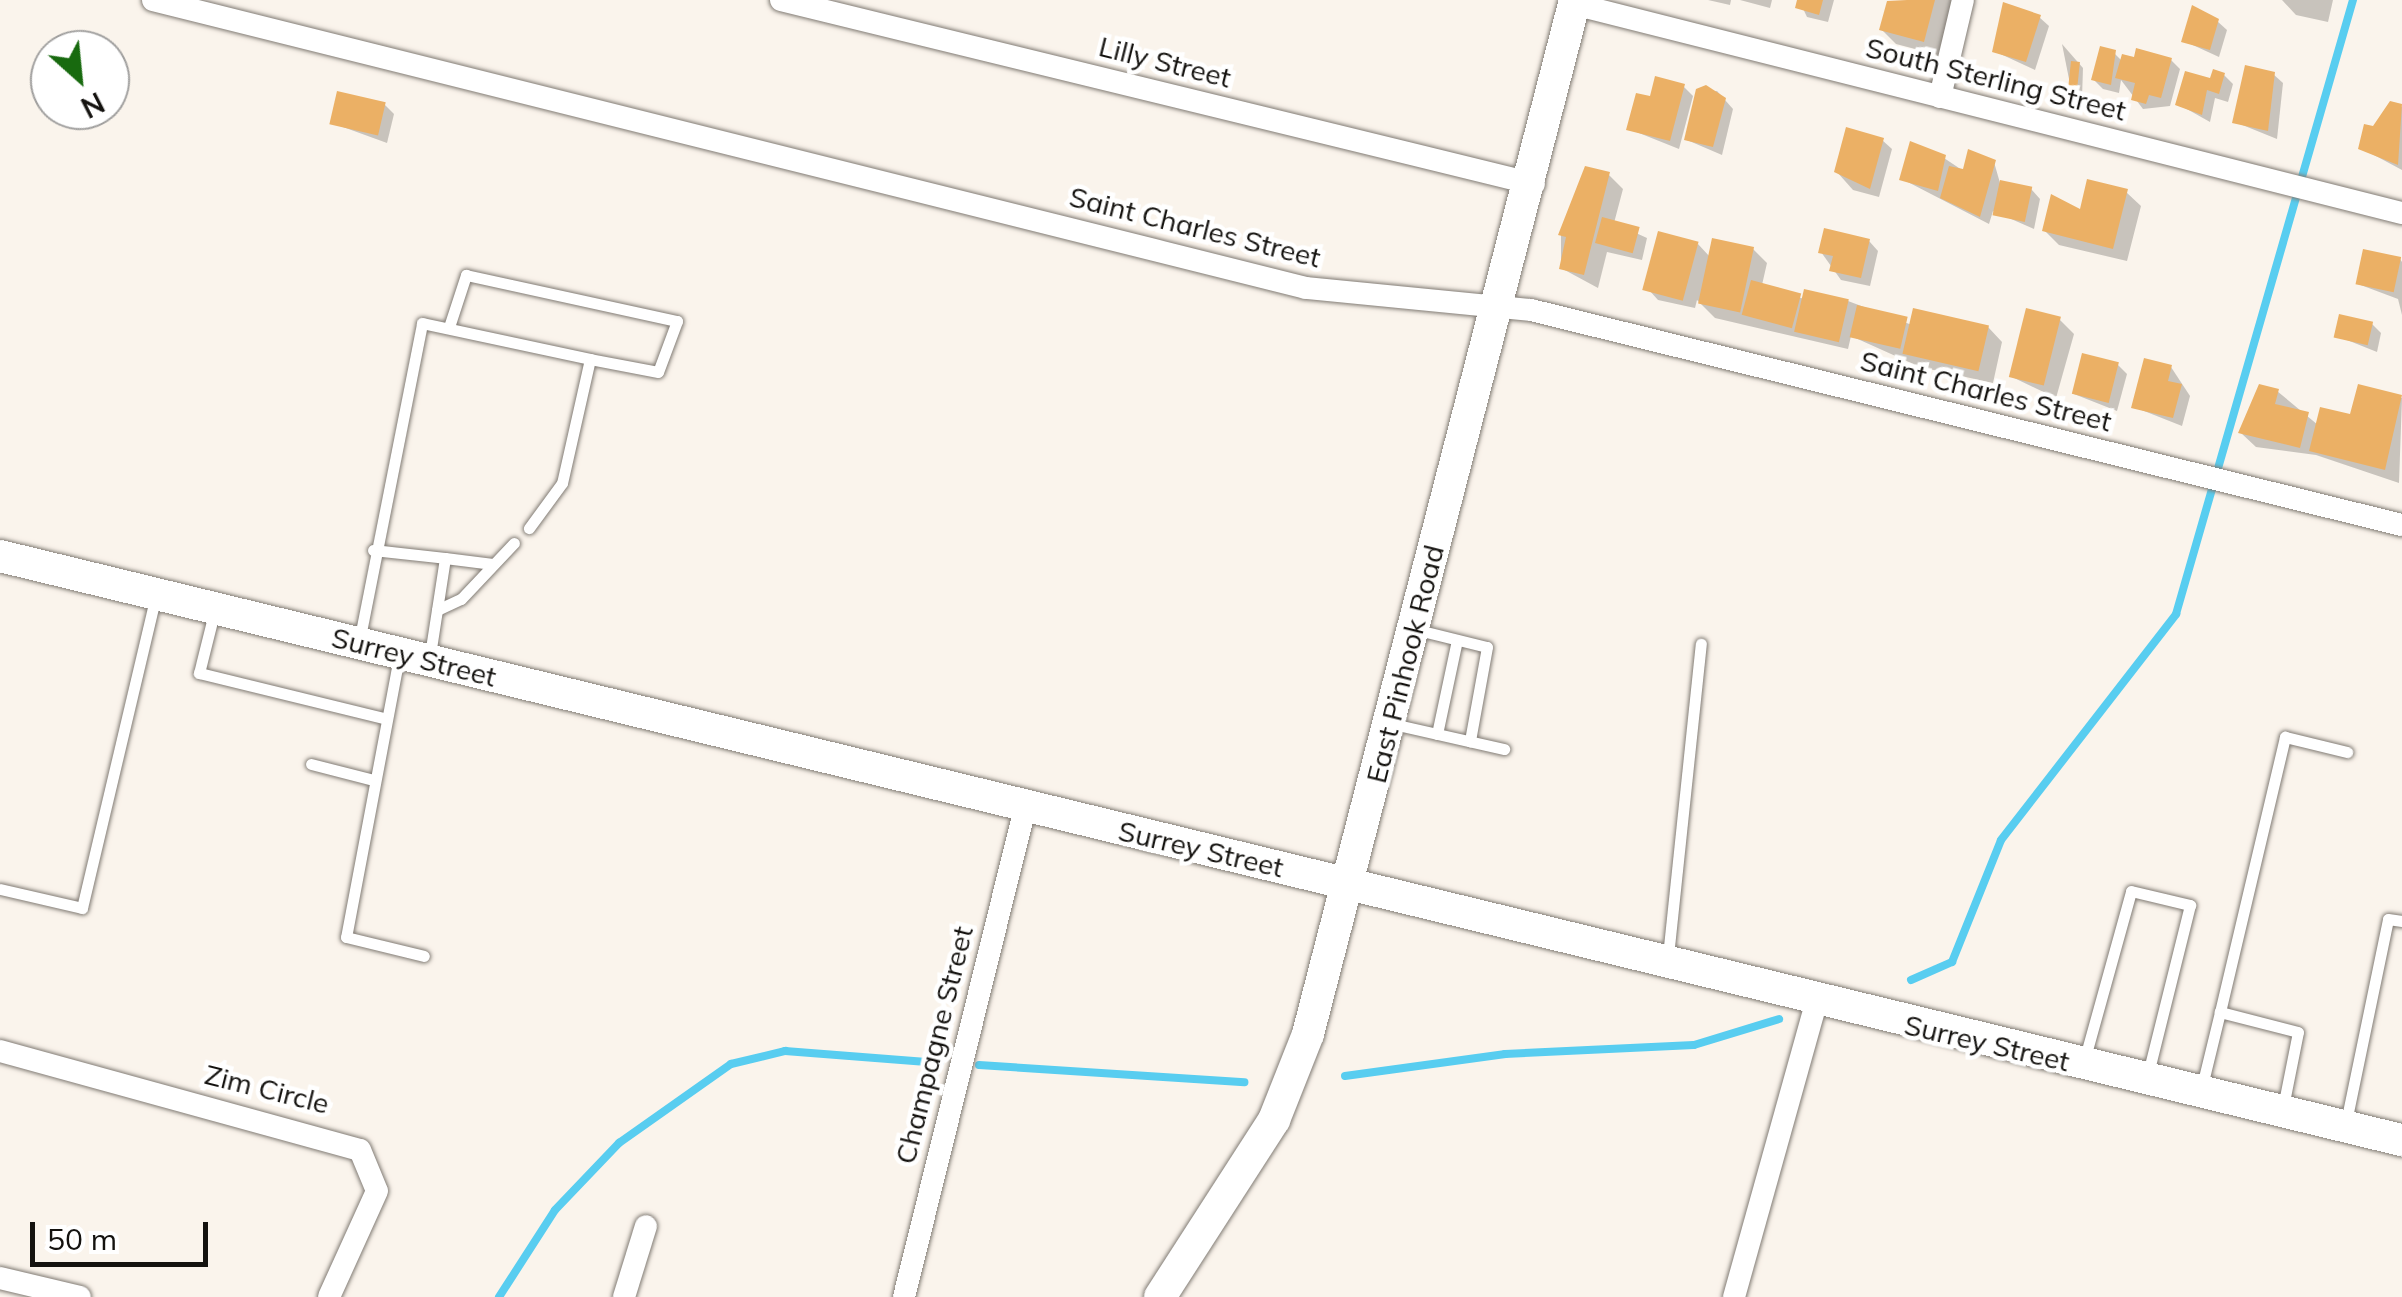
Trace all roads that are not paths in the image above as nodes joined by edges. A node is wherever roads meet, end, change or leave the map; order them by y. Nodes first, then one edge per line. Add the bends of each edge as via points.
1 (153, 0) edge
2 (781, 0) edge
3 (1963, 0) edge
4 (1575, 2) edge
5 (1940, 96) junction
6 (1534, 184) junction
7 (2402, 213) edge
8 (1499, 303) junction
9 (450, 327) junction
10 (590, 359) junction
11 (2402, 526) edge
12 (529, 528) dead end
13 (514, 544) dead end
14 (373, 550) junction
15 (0, 556) edge
16 (445, 558) junction
17 (494, 564) junction
18 (157, 593) junction
19 (215, 608) junction
20 (437, 610) junction
21 (1412, 628) junction
22 (1457, 640) junction
23 (359, 643) junction
24 (1701, 644) dead end
25 (414, 657) junction
26 (384, 718) junction
27 (1389, 723) junction
28 (1436, 734) junction
29 (1470, 741) junction
30 (1504, 749) dead end
31 (2347, 752) dead end
32 (311, 764) dead end
33 (370, 779) junction
34 (1025, 808) junction
35 (1350, 885) junction
36 (0, 888) edge
37 (2402, 921) edge
38 (424, 956) dead end
39 (1666, 965) junction
40 (1816, 1003) junction
41 (2220, 1012) junction
42 (0, 1051) edge
43 (2083, 1065) junction
44 (2147, 1080) junction
45 (2200, 1092) junction
46 (2282, 1112) junction
47 (2345, 1126) junction
48 (2402, 1140) edge
49 (646, 1226) dead end
50 (0, 1278) edge
51 (80, 1297) edge
52 (329, 1297) edge
53 (624, 1297) edge
54 (904, 1297) edge
55 (1160, 1297) edge
56 (1734, 1297) edge

1 - 8 street, Saint Charles Street via 1306,288
2 - 6 street, Lilly Street
3 - 5 street
4 - 5 street, South Sterling Street
4 - 6 street, East Pinhook Road
5 - 7 street, South Sterling Street
6 - 8 street, East Pinhook Road
8 - 11 street, Saint Charles Street
8 - 21 street, East Pinhook Road
9 - 10 lane
9 - 10 lane via 466,275 677,321 658,372
9 - 14 lane via 422,322
10 - 12 lane via 562,483
13 - 17 lane
14 - 16 lane
14 - 23 lane
15 - 18 street, Surrey Street
16 - 17 lane
16 - 20 lane
17 - 20 lane
18 - 19 street, Surrey Street
18 - 36 lane via 82,908
19 - 23 street, Surrey Street
19 - 26 lane via 199,673
20 - 25 lane
21 - 22 lane
21 - 27 street, East Pinhook Road
22 - 28 lane
22 - 29 lane via 1487,647
23 - 25 street, Surrey Street
24 - 39 lane
25 - 26 lane
25 - 34 street, Surrey Street
26 - 33 lane
27 - 28 lane
27 - 35 street, East Pinhook Road
28 - 29 lane
29 - 30 lane
31 - 41 lane via 2285,738
32 - 33 lane
33 - 38 lane via 346,937
34 - 35 street, Surrey Street
34 - 54 street, Champagne Street
35 - 39 street, Surrey Street
35 - 55 street, East Pinhook Road via 1286,1096
37 - 47 lane via 2388,918
39 - 40 street, Surrey Street
40 - 43 street, Surrey Street
40 - 56 street
41 - 45 lane
41 - 46 lane via 2298,1032
42 - 52 street, Zim Circle via 360,1150 377,1191
43 - 44 street, Surrey Street
43 - 44 lane via 2131,891 2190,905
44 - 45 street, Surrey Street
45 - 46 street, Surrey Street
46 - 47 street, Surrey Street
47 - 48 street, Surrey Street
49 - 53 street
50 - 51 street

